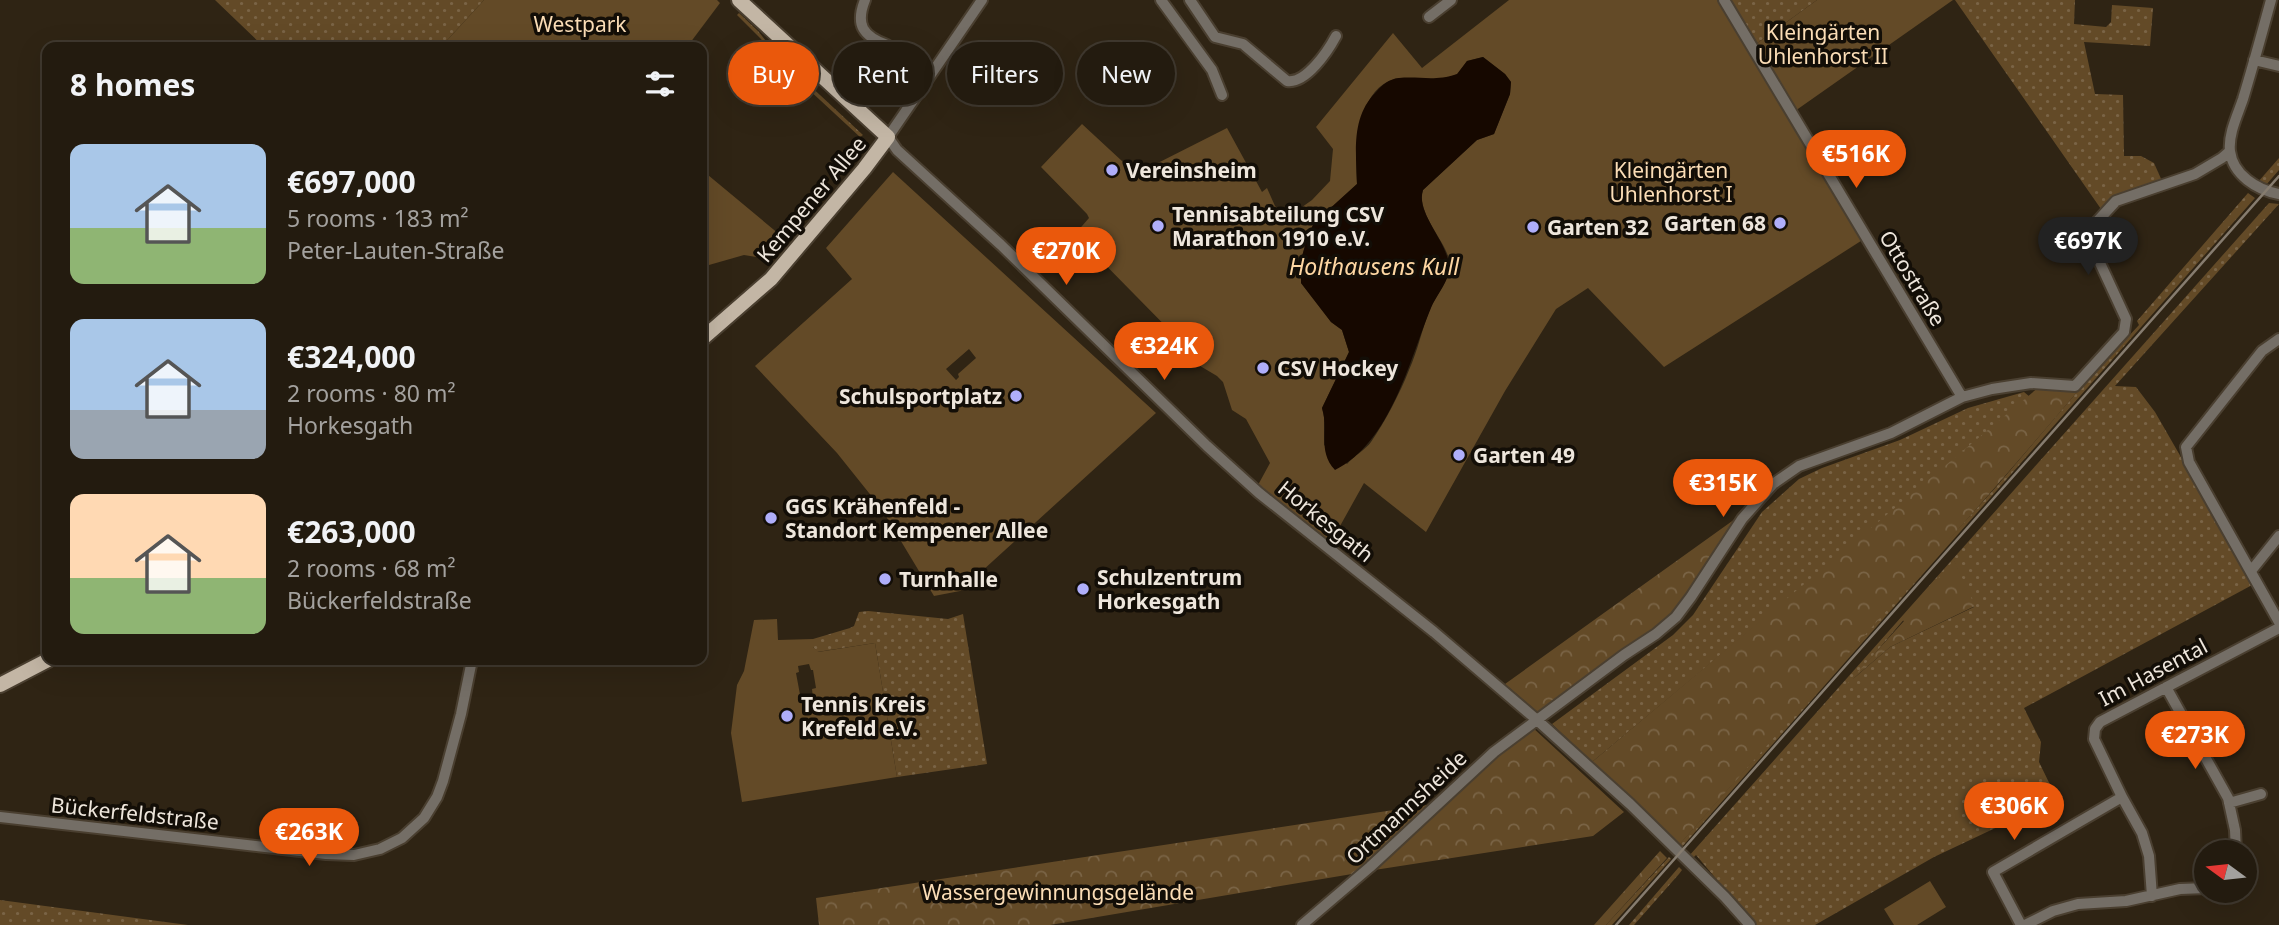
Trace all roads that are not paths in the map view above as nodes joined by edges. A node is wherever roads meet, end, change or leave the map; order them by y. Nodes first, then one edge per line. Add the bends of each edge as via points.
1 (739, 0) edge
2 (864, 0) edge
3 (982, 0) edge
4 (1161, 0) edge
5 (1190, 0) edge
6 (1451, 0) edge
7 (1724, 0) edge
8 (2271, 0) edge
9 (1429, 17) dead end
10 (1336, 36) dead end
11 (878, 42) edge
12 (2255, 60) junction
13 (2279, 66) edge
14 (1222, 95) dead end
15 (888, 137) junction
16 (2230, 150) junction
17 (2279, 194) edge
18 (707, 334) edge
19 (2279, 339) edge
20 (1962, 397) junction
21 (2279, 536) edge
22 (2251, 571) junction
23 (2279, 625) edge
24 (42, 663) edge
25 (471, 665) edge
26 (0, 685) edge
27 (2166, 687) junction
28 (1537, 720) junction
29 (2232, 736) dead end
30 (2203, 752) junction
31 (2261, 794) dead end
32 (2122, 797) junction
33 (2229, 803) junction
34 (0, 817) edge
35 (2235, 840) edge
36 (2194, 888) edge
37 (2152, 896) junction
38 (1303, 925) edge
39 (1750, 925) edge
40 (2023, 925) edge

1 - 15 main road
2 - 11 street via 861,24
3 - 15 street, Kempener Allee
4 - 14 street via 1212,70
5 - 10 street via 1215,37 1243,44 1287,81 1301,79
6 - 9 street
7 - 20 street, Ottostraße
8 - 12 street
12 - 13 street
12 - 16 street
15 - 18 main road, Kempener Allee via 771,279
15 - 28 street, Horkesgath via 1259,493
16 - 17 street via 2238,170 2249,181
16 - 20 street, Ortmannsheide via 2195,174 2116,201 2093,226 2094,250 2126,319 2124,331 2075,386 2031,383
19 - 22 street via 2262,351 2186,447 2189,462
20 - 28 street, Ortmannsheide via 1891,433 1799,466 1773,484 1742,519 1676,617
21 - 22 street
22 - 23 street
23 - 27 street, Im Hasental
24 - 26 main road
25 - 34 street, Bückerfeldstraße via 437,797 424,818 402,838 380,849 354,855 326,854
27 - 30 street
27 - 32 street, Im Hasental via 2095,729 2094,739
28 - 38 street, Ortmannsheide via 1494,751
28 - 39 street, Horkesgath via 1630,804
29 - 30 street
30 - 33 street
31 - 33 street
32 - 37 street, Im Hasental via 2150,856
32 - 40 street via 1993,872
33 - 35 street
36 - 37 street
37 - 40 street via 2078,904

